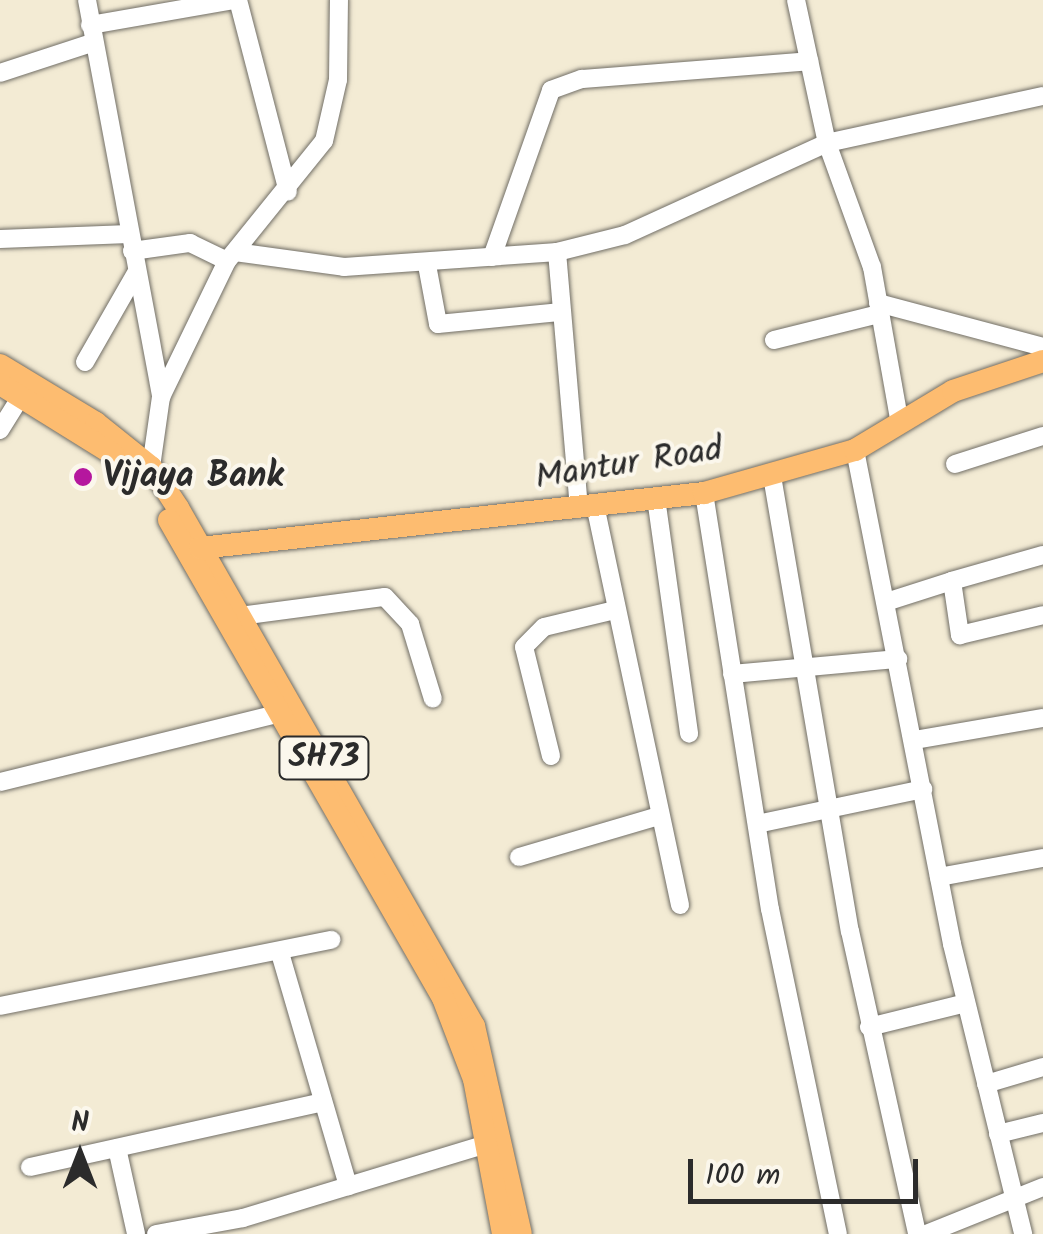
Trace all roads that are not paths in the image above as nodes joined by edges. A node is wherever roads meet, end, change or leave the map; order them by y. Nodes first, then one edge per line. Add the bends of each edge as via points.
1 (87, 0) edge
2 (236, 0) edge
3 (339, 0) edge
4 (350, 0) edge
5 (796, 0) edge
6 (91, 34) junction
7 (809, 61) junction
8 (0, 72) edge
9 (1043, 96) edge
10 (828, 143) junction
11 (288, 192) junction
12 (0, 239) edge
13 (130, 242) junction
14 (557, 252) junction
15 (231, 256) junction
16 (492, 257) junction
17 (427, 265) junction
18 (136, 274) junction
19 (879, 309) junction
20 (561, 312) junction
21 (774, 340) dead end
22 (1043, 347) edge
23 (1043, 361) edge
24 (84, 362) dead end
25 (0, 365) edge
26 (0, 384) edge
27 (21, 396) junction
28 (160, 396) junction
29 (59, 410) junction
30 (899, 418) junction
31 (0, 430) edge
32 (1043, 436) edge
33 (854, 450) junction
34 (955, 464) dead end
35 (151, 467) junction
36 (772, 476) junction
37 (704, 493) junction
38 (656, 498) junction
39 (587, 506) junction
40 (200, 548) junction
41 (1043, 555) edge
42 (952, 581) junction
43 (886, 602) junction
44 (615, 610) junction
45 (1043, 615) edge
46 (240, 616) junction
47 (898, 659) junction
48 (808, 666) junction
49 (732, 674) junction
50 (434, 699) dead end
51 (286, 713) junction
52 (1043, 718) edge
53 (689, 734) dead end
54 (914, 740) junction
55 (552, 756) dead end
56 (0, 782) edge
57 (923, 788) junction
58 (832, 807) junction
59 (658, 816) junction
60 (756, 824) junction
61 (519, 857) dead end
62 (1043, 858) edge
63 (939, 877) junction
64 (680, 905) dead end
65 (331, 940) dead end
66 (280, 953) junction
67 (966, 1002) junction
68 (0, 1006) edge
69 (869, 1028) junction
70 (1043, 1068) edge
71 (986, 1084) junction
72 (323, 1102) junction
73 (1043, 1123) edge
74 (998, 1134) junction
75 (497, 1141) junction
76 (117, 1148) junction
77 (30, 1167) dead end
78 (348, 1186) junction
79 (1043, 1187) edge
80 (1012, 1195) junction
81 (244, 1226) edge
82 (136, 1234) edge
83 (156, 1234) edge
84 (503, 1234) edge
85 (520, 1234) edge
86 (838, 1234) edge
87 (917, 1234) edge
88 (926, 1234) edge
89 (1023, 1234) edge

1 - 6 street
2 - 6 street
2 - 11 street
3 - 4 street
3 - 11 street via 332,116 314,164
5 - 7 street
6 - 8 street
6 - 13 street
7 - 10 street
7 - 16 street via 582,78 551,90
9 - 10 street
10 - 14 street via 625,235
10 - 19 street
11 - 15 street
12 - 13 street
13 - 15 street via 190,243
13 - 18 street
14 - 16 street
14 - 20 street
15 - 17 street via 344,267
15 - 28 street
16 - 17 street
17 - 20 street via 438,324
18 - 24 street
18 - 28 street
19 - 21 street
19 - 22 street
19 - 30 street
20 - 39 street
23 - 30 main road, Mantur Road
25 - 29 main road, SH73
26 - 27 main road, SH73
27 - 29 main road, SH73
27 - 31 street
28 - 35 street
29 - 35 main road, SH73
29 - 51 main road, SH73 via 148,486
30 - 33 main road, Mantur Road
32 - 34 street
33 - 36 main road, Mantur Road
33 - 43 street
35 - 40 main road, SH73
36 - 37 main road, Mantur Road
36 - 48 street
37 - 38 main road, Mantur Road
37 - 49 street
38 - 39 main road, Mantur Road
38 - 53 street
39 - 40 main road, Mantur Road
39 - 44 street
40 - 46 main road, SH73
41 - 42 street
42 - 43 street
42 - 45 street via 960,635
43 - 47 street
44 - 55 street via 544,627 524,647
44 - 59 street
46 - 50 street via 384,596 410,624
46 - 51 main road, SH73
47 - 48 street
47 - 54 street
48 - 49 street
48 - 58 street
49 - 60 street
51 - 56 street
51 - 75 main road, SH73 via 474,1026
52 - 54 street
54 - 57 street
57 - 58 street
57 - 63 street
58 - 60 street
58 - 69 street
59 - 61 street
59 - 64 street
60 - 86 street
62 - 63 street
63 - 67 street
65 - 66 street
66 - 68 street
66 - 72 street
67 - 69 street
67 - 71 street
69 - 87 street
70 - 71 street
71 - 74 street
72 - 76 street
72 - 78 street
73 - 74 street
74 - 80 street
75 - 78 street
75 - 84 main road, SH73
75 - 85 main road, SH73
76 - 77 street
76 - 82 street
78 - 81 street
79 - 80 street
80 - 88 street
80 - 89 street
81 - 83 street

